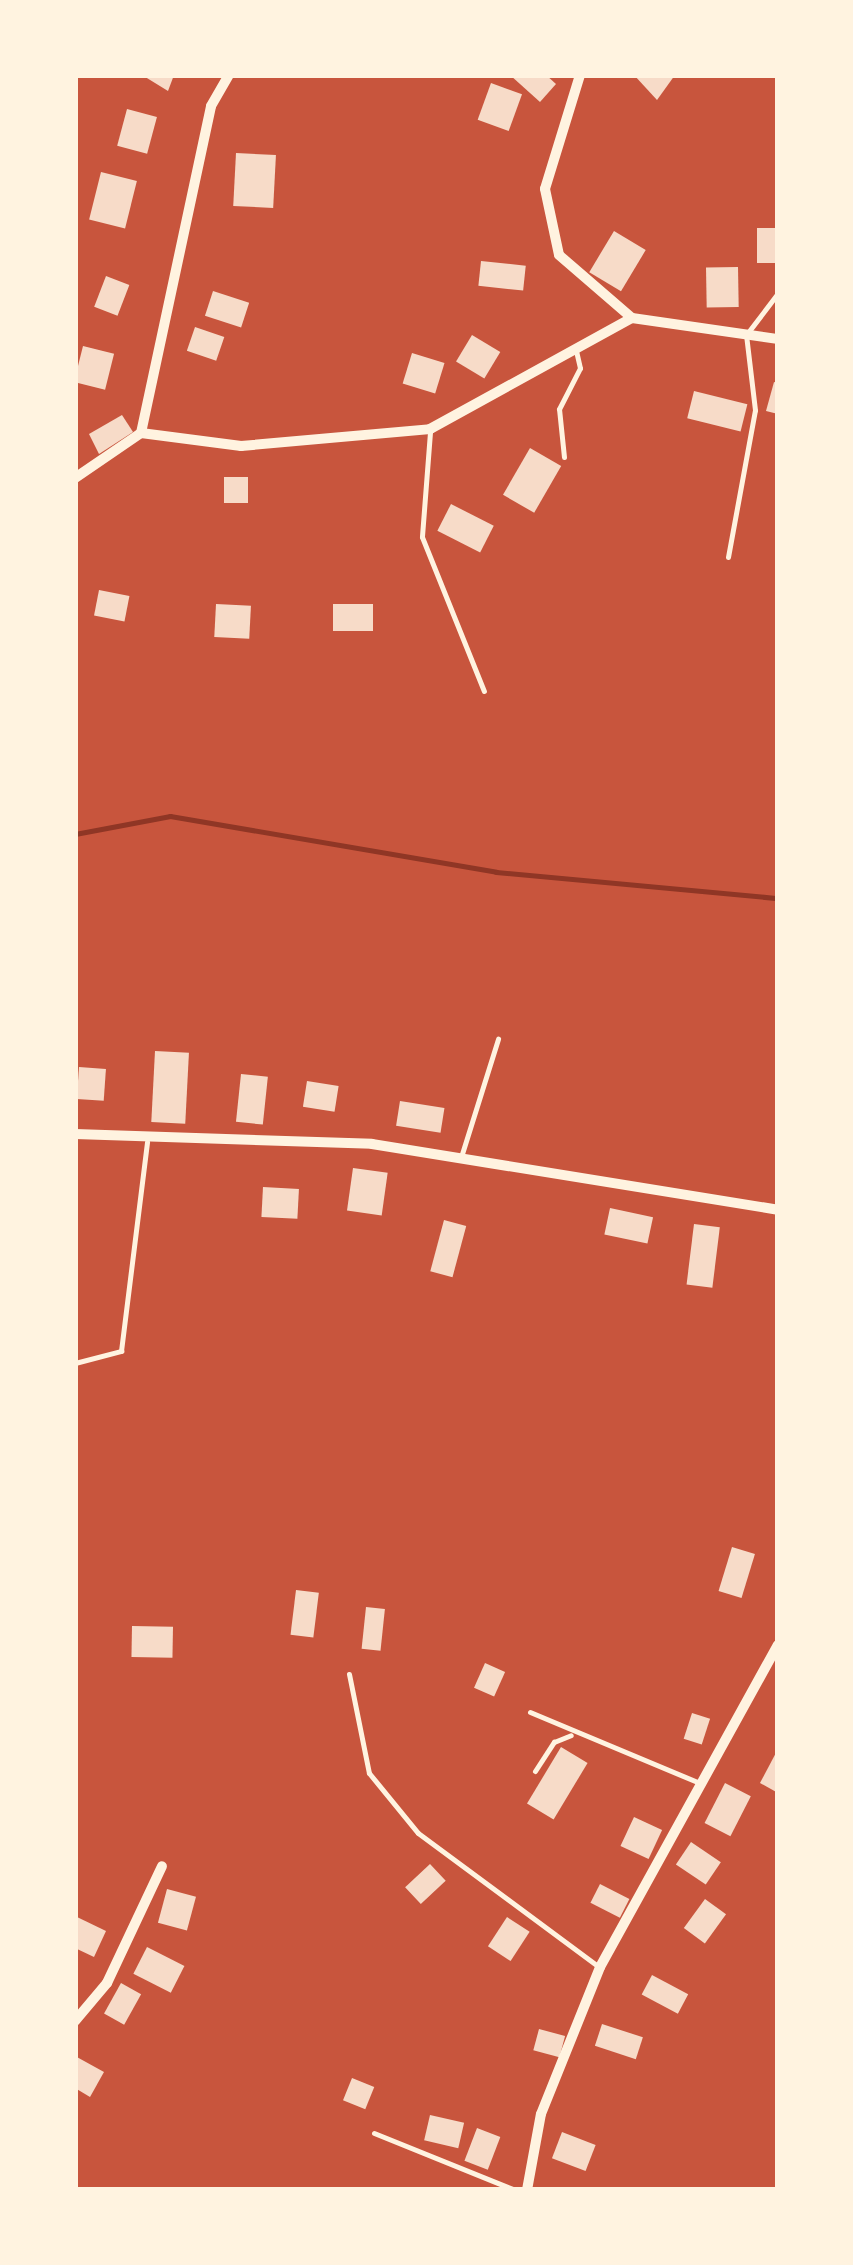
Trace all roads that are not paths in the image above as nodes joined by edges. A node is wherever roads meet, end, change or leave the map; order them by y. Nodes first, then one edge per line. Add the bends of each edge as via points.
1 (229, 75) edge
2 (580, 75) edge
3 (778, 293) edge
4 (632, 318) junction
5 (746, 336) junction
6 (778, 339) edge
7 (575, 348) junction
8 (430, 429) junction
9 (141, 432) junction
10 (564, 457) dead end
11 (75, 478) edge
12 (728, 556) dead end
13 (484, 692) dead end
14 (498, 1039) dead end
15 (75, 1134) edge
16 (147, 1142) junction
17 (460, 1160) junction
18 (778, 1210) edge
19 (75, 1363) edge
20 (778, 1646) edge
21 (349, 1674) dead end
22 (530, 1712) dead end
23 (574, 1734) junction
24 (535, 1772) dead end
25 (705, 1786) junction
26 (162, 1866) dead end
27 (600, 1967) junction
28 (75, 2020) edge
29 (374, 2133) dead end
30 (515, 2190) edge
31 (528, 2190) edge

1 - 9 street via 212,106
2 - 4 street via 549,166 548,232 560,255
3 - 5 lane
4 - 5 street
4 - 7 street
5 - 6 street
5 - 12 lane via 754,410
7 - 8 street
7 - 10 lane via 580,368 559,408
8 - 9 street via 242,446
8 - 13 lane via 422,537
9 - 11 street
14 - 17 lane
15 - 16 street
16 - 17 street via 311,1138
16 - 19 lane via 120,1351
17 - 18 street
20 - 25 street
21 - 27 lane via 369,1773 418,1833
22 - 23 lane
23 - 24 lane via 554,1742
23 - 25 lane
25 - 27 street
26 - 28 street via 107,1983
27 - 31 street via 541,2114
29 - 30 lane

